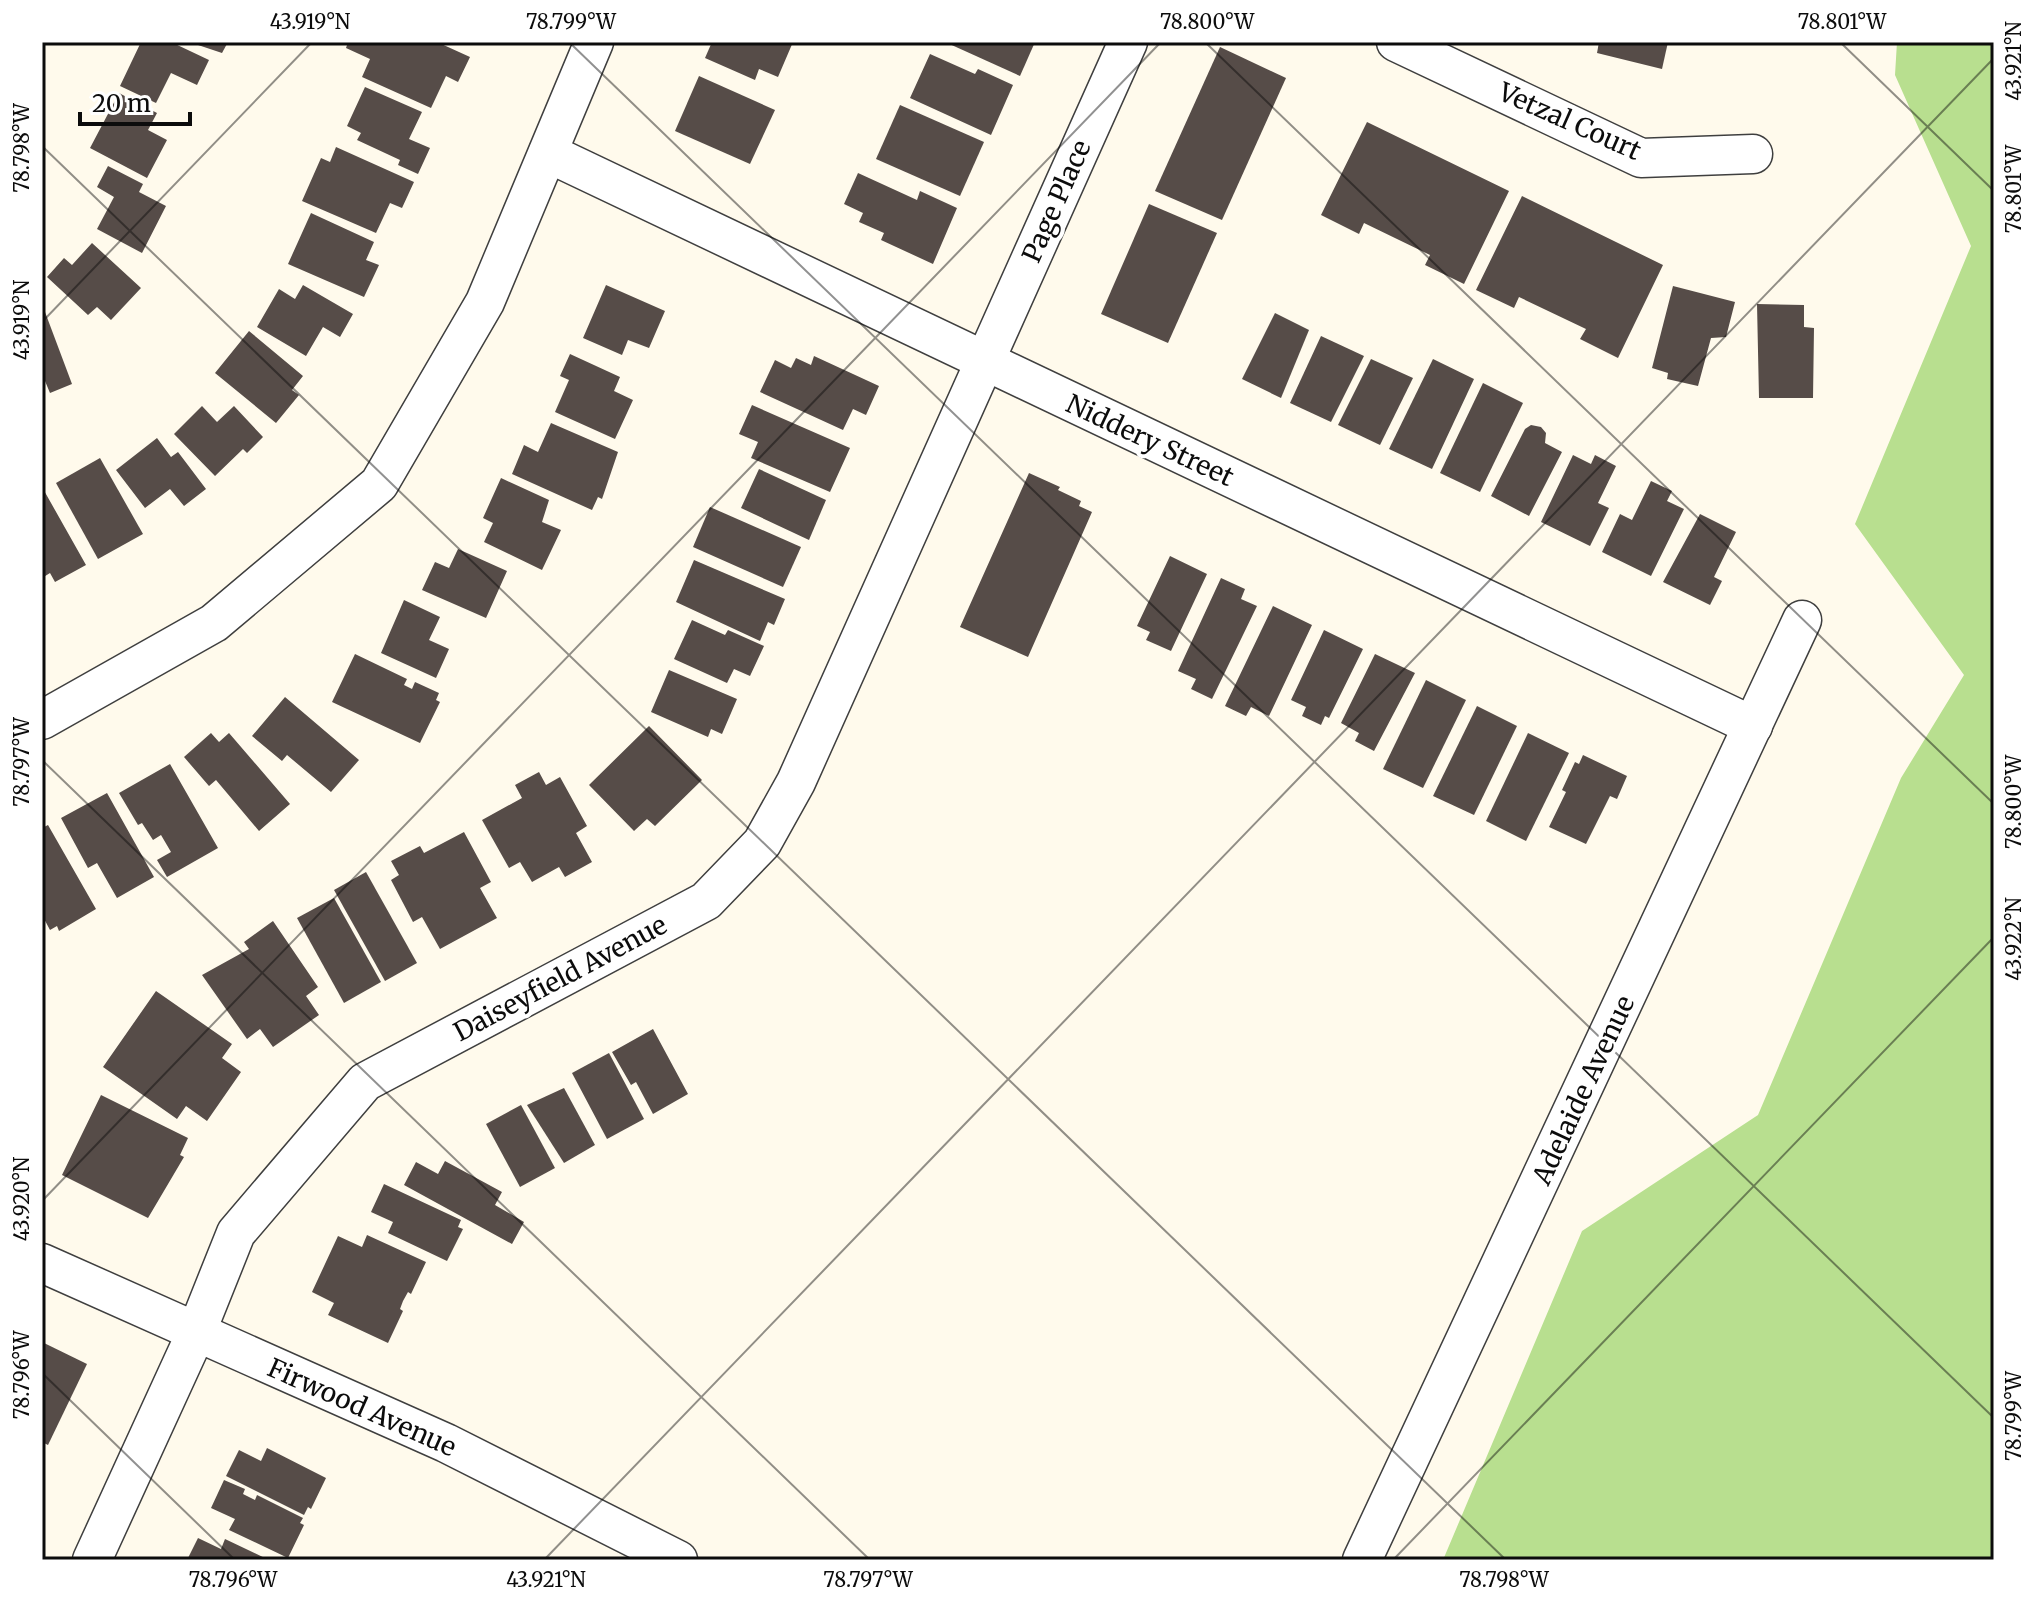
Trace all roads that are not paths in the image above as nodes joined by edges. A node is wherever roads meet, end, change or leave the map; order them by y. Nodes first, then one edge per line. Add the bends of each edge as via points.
1 (594, 42) edge
2 (1128, 42) edge
3 (1396, 42) edge
4 (548, 153) junction
5 (1753, 154) dead end
6 (985, 361) junction
7 (1802, 620) dead end
8 (42, 720) edge
9 (1753, 726) junction
10 (42, 1263) edge
11 (196, 1333) junction
12 (632, 1550) edge
13 (92, 1560) edge
14 (678, 1560) edge
15 (1362, 1560) edge

1 - 4 street
2 - 6 street, Page Place
3 - 5 street, Vetzal Court via 1641,158
4 - 6 street, Niddery Street
4 - 8 street via 485,302 379,484 214,623
6 - 9 street, Niddery Street
6 - 11 street, Daiseyfield Avenue via 796,782 762,843 706,901 365,1082 236,1233
7 - 9 street, Adelaide Avenue
9 - 15 street, Adelaide Avenue
10 - 11 street, Firwood Avenue
11 - 12 street, Firwood Avenue via 446,1443
11 - 13 street, Daiseyfield Avenue
12 - 14 street, Firwood Avenue

